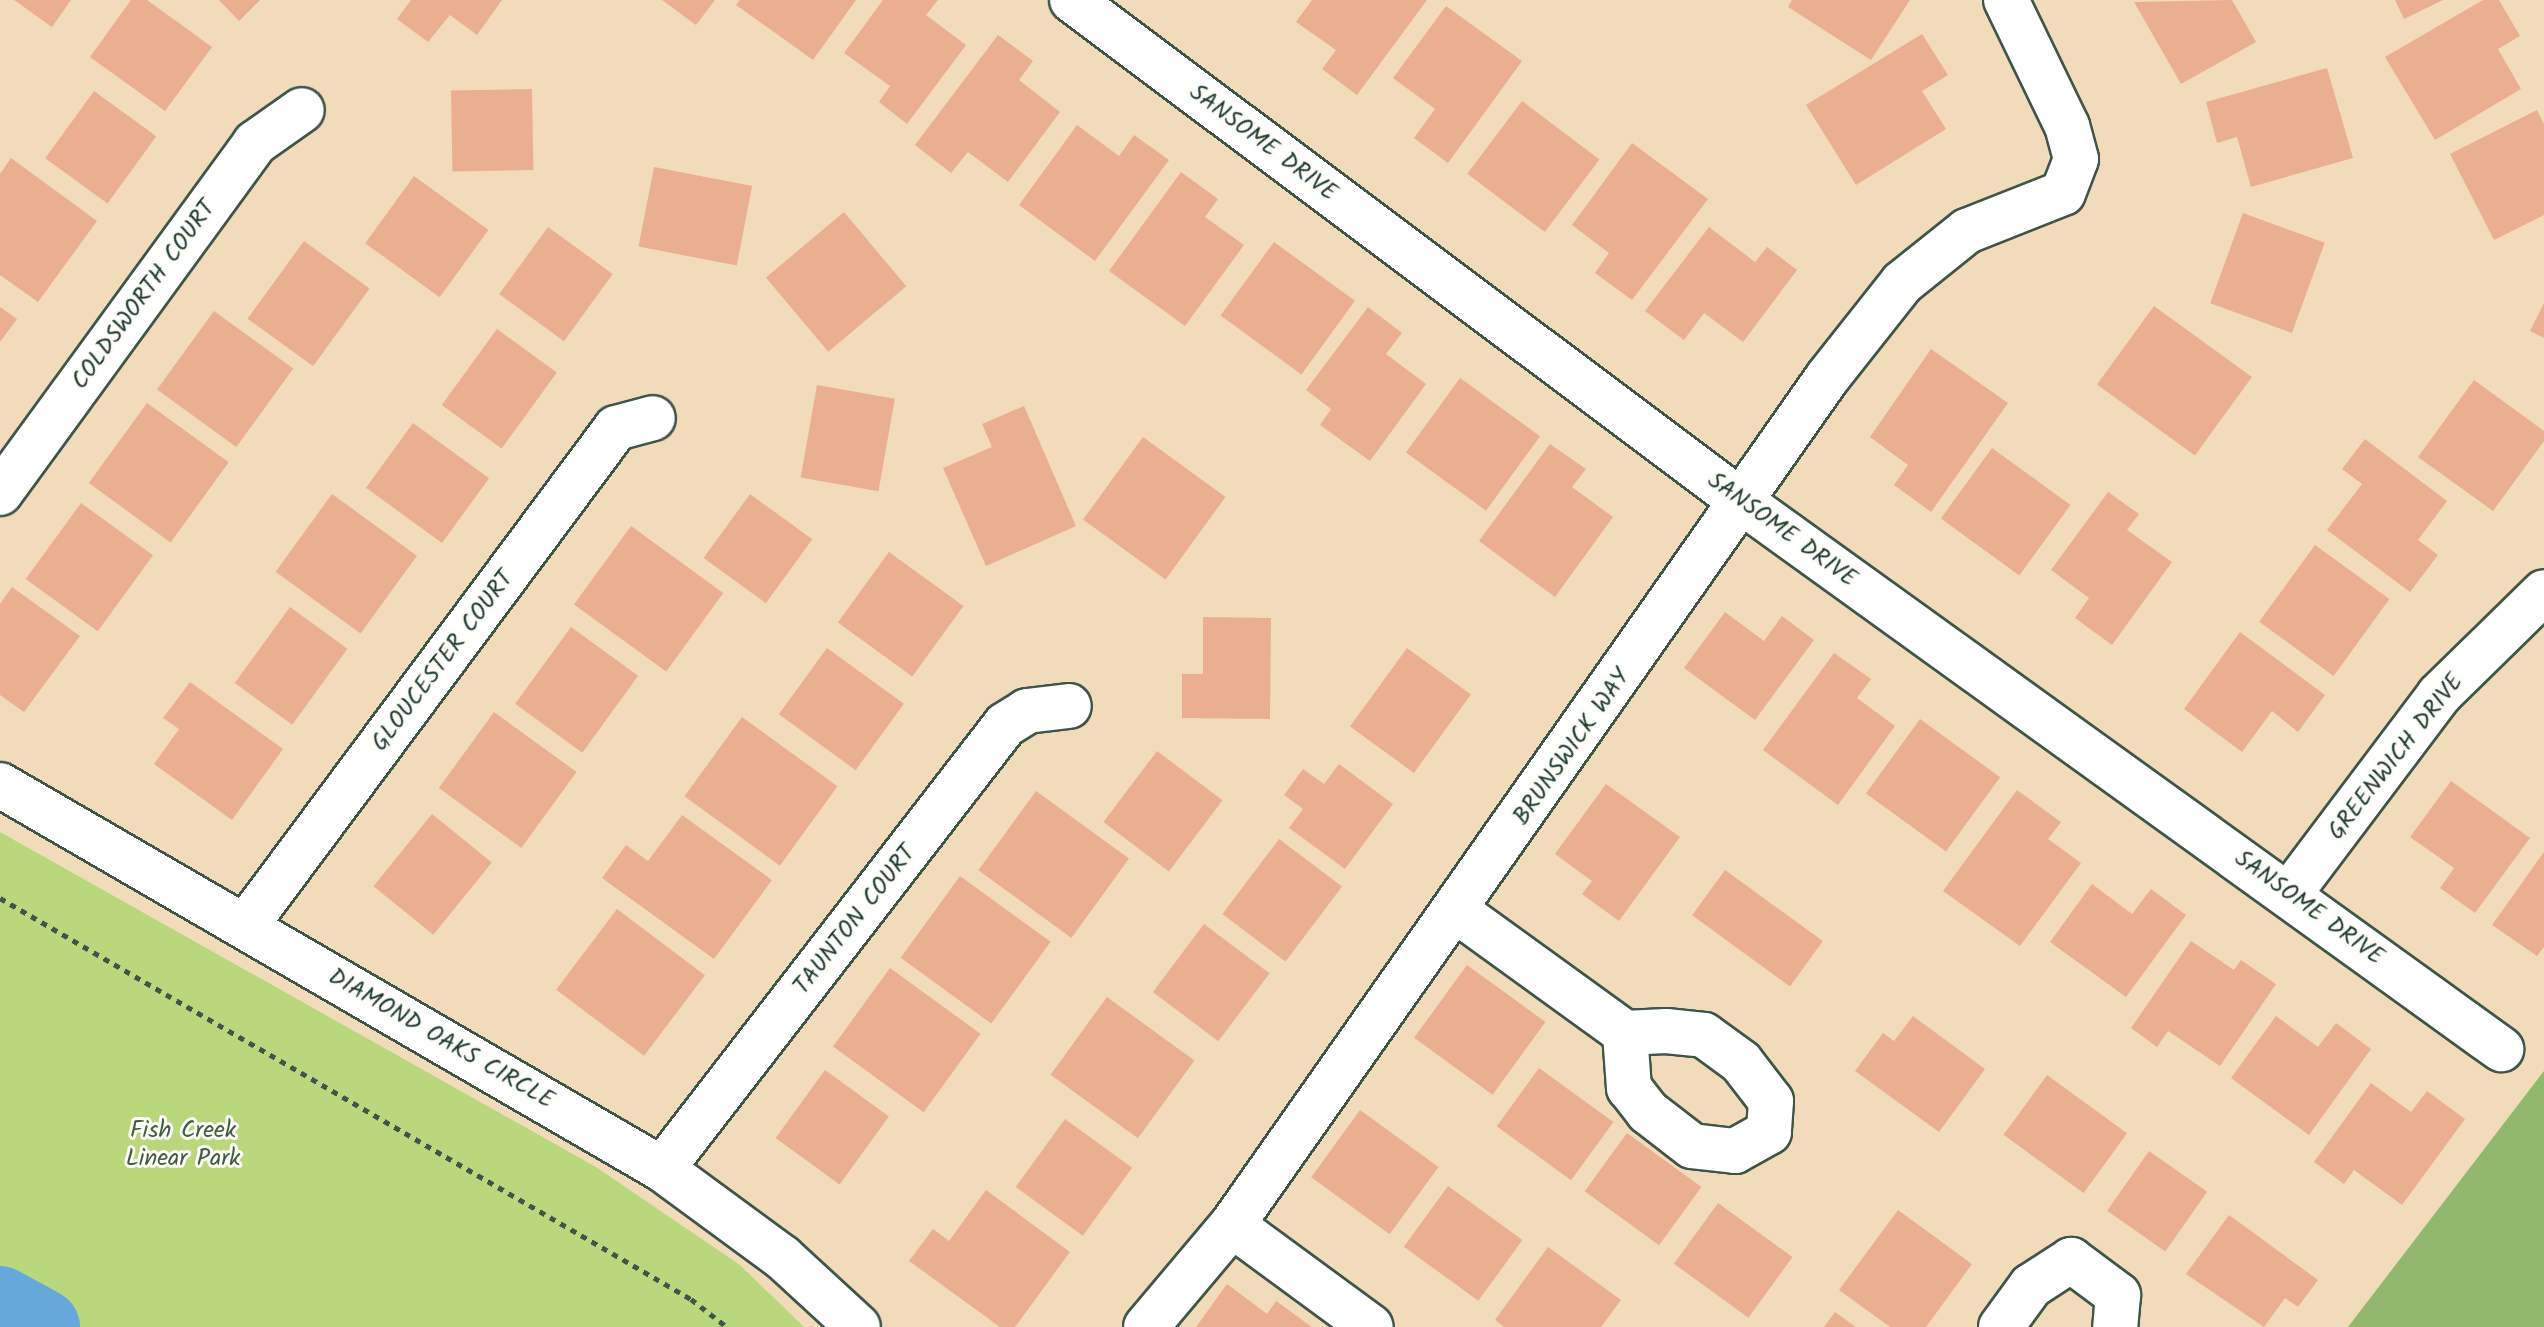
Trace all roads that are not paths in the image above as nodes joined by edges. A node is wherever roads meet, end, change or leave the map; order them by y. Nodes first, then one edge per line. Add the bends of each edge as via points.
1 (1072, 0) edge
2 (2006, 0) edge
3 (302, 110) dead end
4 (653, 418) dead end
5 (0, 493) edge
6 (1742, 502) junction
7 (2544, 592) edge
8 (1069, 706) dead end
9 (0, 785) edge
10 (2290, 893) junction
11 (1458, 912) junction
12 (247, 924) junction
13 (1625, 1033) dead end
14 (2501, 1049) dead end
15 (662, 1169) junction
16 (1232, 1225) junction
17 (858, 1327) edge
18 (1146, 1327) edge
19 (1371, 1327) edge
20 (2001, 1327) edge
21 (2115, 1327) edge

1 - 6 street, SANSOME DRIVE
2 - 6 street, BRUNSWICK WAY via 2076,159 2063,193 1967,231 1902,283
3 - 5 street, COLDSWORTH COURT via 255,143
4 - 12 street, GLOUCESTER COURT via 616,428
6 - 10 street, SANSOME DRIVE
6 - 11 street, BRUNSWICK WAY
7 - 10 street, GREENWICH DRIVE via 2439,695
8 - 15 street, TAUNTON COURT via 1027,711 1005,725
9 - 12 street, DIAMOND OAKS CIRCLE
10 - 14 street, SANSOME DRIVE
11 - 13 street
11 - 16 street, BRUNSWICK WAY
12 - 15 street, DIAMOND OAKS CIRCLE
15 - 17 street, DIAMOND OAKS CIRCLE via 782,1257
16 - 18 street, BRUNSWICK WAY
16 - 19 street
20 - 21 street via 2031,1286 2071,1260 2118,1295

